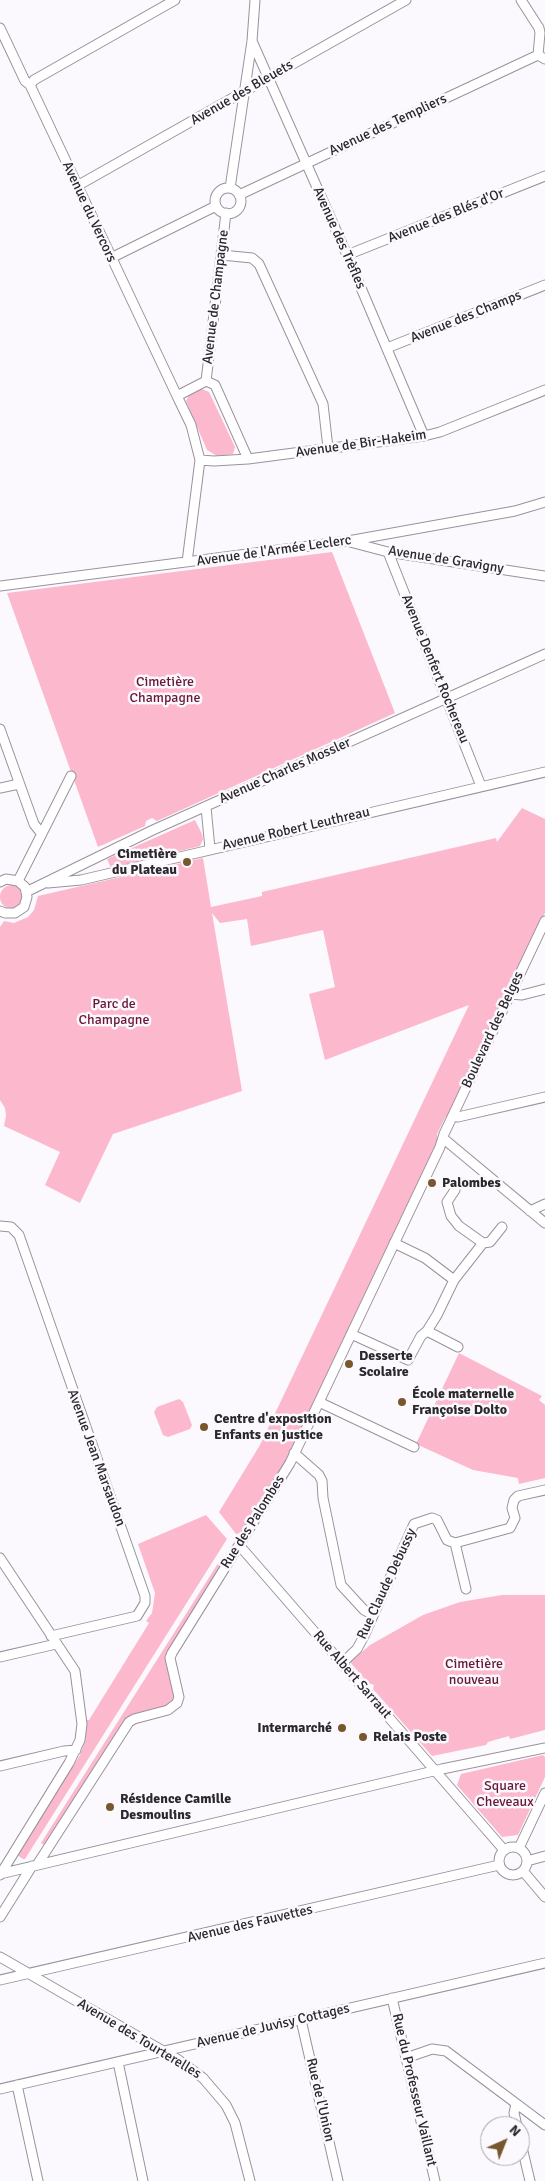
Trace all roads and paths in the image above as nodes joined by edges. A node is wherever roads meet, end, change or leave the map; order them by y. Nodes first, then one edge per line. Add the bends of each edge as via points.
1 (175, 0) edge
2 (255, 0) edge
3 (406, 0) edge
4 (521, 0) edge
5 (0, 28) edge
6 (252, 41) junction
7 (542, 57) edge
8 (268, 78) junction
9 (30, 85) junction
10 (244, 92) junction
11 (305, 164) junction
12 (545, 176) edge
13 (77, 186) junction
14 (230, 188) junction
15 (239, 195) junction
16 (216, 206) junction
17 (226, 213) junction
18 (222, 255) junction
19 (347, 256) junction
20 (111, 258) junction
21 (545, 285) edge
22 (387, 348) junction
23 (206, 381) junction
24 (545, 390) edge
25 (177, 396) junction
26 (424, 436) junction
27 (328, 448) junction
28 (248, 459) junction
29 (200, 460) junction
30 (545, 502) edge
31 (348, 541) junction
32 (388, 552) junction
33 (187, 562) junction
34 (545, 576) edge
35 (0, 586) edge
36 (545, 654) edge
37 (446, 699) junction
38 (0, 729) edge
39 (545, 772) edge
40 (71, 776) dead end
41 (20, 784) junction
42 (481, 786) junction
43 (0, 788) edge
44 (206, 807) junction
45 (42, 833) junction
46 (210, 850) junction
47 (18, 881) junction
48 (0, 882) edge
49 (47, 883) junction
50 (26, 892) junction
51 (0, 911) edge
52 (545, 921) edge
53 (545, 989) edge
54 (510, 994) junction
55 (545, 1097) edge
56 (453, 1116) junction
57 (444, 1139) junction
58 (456, 1190) dead end
59 (545, 1204) edge
60 (530, 1211) junction
61 (545, 1223) edge
62 (0, 1226) edge
63 (502, 1227) dead end
64 (394, 1242) junction
65 (483, 1243) junction
66 (454, 1280) junction
67 (427, 1331) junction
68 (351, 1334) junction
69 (458, 1346) dead end
70 (319, 1402) junction
71 (414, 1447) dead end
72 (294, 1453) junction
73 (545, 1490) edge
74 (455, 1543) junction
75 (239, 1545) junction
76 (0, 1558) edge
77 (466, 1589) dead end
78 (373, 1615) junction
79 (51, 1636) junction
80 (56, 1644) junction
81 (0, 1657) edge
82 (342, 1663) junction
83 (545, 1748) edge
84 (76, 1750) junction
85 (0, 1766) edge
86 (436, 1771) junction
87 (545, 1793) edge
88 (519, 1848) junction
89 (504, 1850) junction
90 (545, 1856) edge
91 (527, 1861) junction
92 (34, 1865) junction
93 (499, 1865) junction
94 (523, 1871) junction
95 (0, 1874) edge
96 (545, 1897) edge
97 (0, 1917) edge
98 (3, 1959) edge
99 (545, 1963) edge
100 (29, 1974) junction
101 (0, 1980) edge
102 (392, 1998) junction
103 (301, 2020) junction
104 (162, 2051) junction
105 (406, 2058) junction
106 (118, 2062) junction
107 (17, 2085) junction
108 (0, 2089) edge
109 (516, 2104) junction
110 (515, 2116) edge
111 (545, 2125) edge
112 (526, 2166) edge
113 (38, 2181) edge
114 (144, 2181) edge
115 (250, 2181) edge
116 (338, 2181) edge
117 (435, 2181) edge
118 (530, 2181) edge

1 - 9 street
2 - 6 street
3 - 8 street, Avenue des Bleuets
4 - 7 street via 540,32
5 - 9 street, Avenue du Vercors
6 - 8 street, Avenue des Trèfles
6 - 10 street
7 - 11 street, Avenue des Templiers
8 - 10 street, Avenue des Bleuets
8 - 11 street, Avenue des Trèfles
9 - 13 street, Avenue du Vercors
10 - 13 street, Avenue des Bleuets
10 - 14 street
11 - 15 street, Avenue des Templiers
11 - 19 street, Avenue des Trèfles
12 - 19 street, Avenue des Blés d'Or
13 - 20 street, Avenue du Vercors
14 - 15 street
14 - 16 street via 219,191
15 - 17 street via 238,208
16 - 17 street
16 - 20 street
17 - 18 street, Avenue de Champagne
18 - 23 street, Avenue de Champagne
18 - 27 street via 252,258 259,264 323,404
19 - 22 street, Avenue des Trèfles
20 - 25 street, Avenue du Vercors
21 - 22 street, Avenue des Champs
22 - 26 street, Avenue des Trèfles
23 - 25 street
23 - 28 street via 215,385
24 - 26 street, Avenue de Bir-Hakeim
25 - 29 street, Avenue du Vercors via 191,426
26 - 27 street, Avenue de Bir-Hakeim
27 - 28 street, Avenue de Bir-Hakeim
28 - 29 street, Avenue de Bir-Hakeim
29 - 33 street
30 - 31 street, Avenue de l'Armée Leclerc via 515,512
31 - 32 street, Avenue de Gravigny
31 - 33 street, Avenue de l'Armée Leclerc
32 - 34 street, Avenue de Gravigny
32 - 37 street, Avenue Denfert Rochereau
33 - 35 street, Avenue de l'Armée Leclerc
36 - 37 street, Avenue Charles Mossler
37 - 42 street, Avenue Denfert Rochereau
37 - 44 street, Avenue Charles Mossler
38 - 41 street
39 - 42 street, Avenue Robert Leuthreau
40 - 45 street
41 - 43 street
41 - 45 street via 34,824
42 - 46 street, Avenue Robert Leuthreau
44 - 46 street
44 - 49 street, Avenue Charles Mossler
45 - 47 street
46 - 49 street, Avenue Robert Leuthreau via 81,880
47 - 48 street via 6,879
47 - 50 street
49 - 50 street, Avenue Charles Mossler
50 - 51 street via 26,902 20,910 10,914
52 - 54 street, Boulevard des Belges
53 - 54 street via 522,995
54 - 56 street, Boulevard des Belges
55 - 56 street
56 - 57 street, Boulevard des Belges
57 - 60 street
57 - 64 street, Rue des Palombes
58 - 65 street via 446,1202 451,1216
59 - 60 street
60 - 61 street
62 - 79 street, Avenue Jean Marsaudon via 11,1227 19,1235 145,1596 145,1603 137,1616
63 - 65 street via 490,1242
64 - 66 street via 425,1258
64 - 68 street, Rue des Palombes
65 - 66 street
66 - 67 street
67 - 68 street via 420,1336 408,1360
67 - 69 street
68 - 70 street, Rue des Palombes
70 - 71 street
70 - 72 street, Rue des Palombes
72 - 75 street, Rue des Palombes
72 - 78 street via 322,1481 341,1584 364,1610
73 - 74 street via 518,1496 514,1500 515,1518 510,1528
74 - 77 street, Rue Claude Debussy
74 - 78 street, Rue Claude Debussy via 447,1540 437,1520 432,1518 414,1524
75 - 82 street, Rue Albert Sarraut
75 - 92 street, Rue des Palombes via 170,1658 178,1702 168,1710 129,1722
76 - 79 street
78 - 82 street, Rue Claude Debussy via 357,1648
79 - 80 street
80 - 81 street
80 - 84 street via 75,1671 82,1724
82 - 86 street, Rue Albert Sarraut
83 - 86 street
84 - 85 street
84 - 95 street
86 - 89 street, Rue Albert Sarraut
86 - 92 street
87 - 88 street
88 - 89 street
88 - 91 street
89 - 93 street via 499,1855
90 - 91 street
91 - 94 street
92 - 95 street
92 - 97 street, Rue des Palombes
93 - 94 street via 506,1874 515,1876
93 - 100 street, Avenue des Fauvettes
94 - 96 street
98 - 100 street, Avenue des Tourterelles
98 - 101 street via 5,1974
99 - 102 street, Avenue de Juvisy Cottages
100 - 101 street, Avenue des Fauvettes
100 - 104 street, Avenue des Tourterelles
102 - 103 street, Avenue de Juvisy Cottages
102 - 105 street, Rue du Professeur Vaillant
103 - 104 street, Avenue de Juvisy Cottages
103 - 116 street, Rue de l'Union
104 - 106 street, Avenue de Juvisy Cottages
104 - 115 street, Avenue des Tourterelles via 204,2078 226,2105 240,2138
105 - 109 street via 432,2049 446,2051
105 - 117 street, Rue du Professeur Vaillant
106 - 107 street, Avenue de Juvisy Cottages
106 - 114 street
107 - 108 street, Avenue de Juvisy Cottages
107 - 113 street
109 - 110 street
109 - 111 street
112 - 118 street

